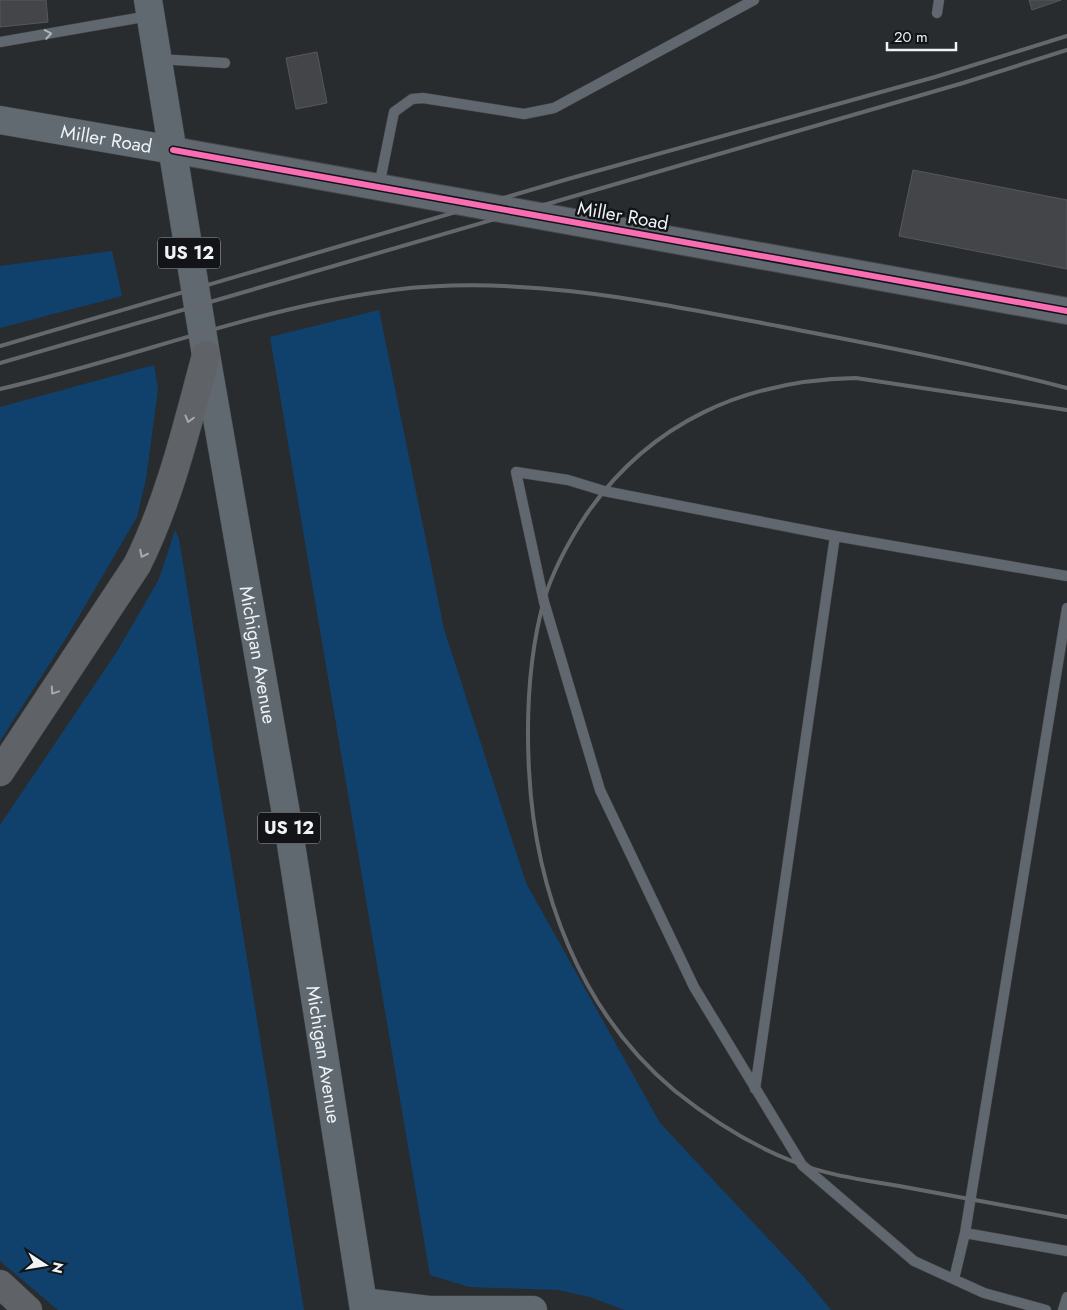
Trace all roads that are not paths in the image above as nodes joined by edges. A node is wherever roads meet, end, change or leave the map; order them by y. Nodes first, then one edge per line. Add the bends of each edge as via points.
1 (754, 0) edge
2 (939, 0) edge
3 (149, 8) edge
4 (937, 13) dead end
5 (0, 42) edge
6 (158, 59) junction
7 (225, 62) dead end
8 (0, 120) edge
9 (172, 150) junction
10 (378, 187) junction
11 (1067, 311) edge
12 (206, 355) junction
13 (835, 536) junction
14 (1067, 576) edge
15 (1067, 608) edge
16 (0, 772) edge
17 (755, 1089) junction
18 (965, 1233) junction
19 (1067, 1251) edge
20 (954, 1279) junction
21 (0, 1284) edge
22 (1067, 1297) edge
23 (363, 1306) edge
24 (466, 1309) edge
25 (28, 1310) edge
26 (533, 1310) edge
27 (1046, 1310) edge
28 (1063, 1310) edge

1 - 10 lane via 554,108 524,114 412,99 394,112
2 - 4 lane
5 -> 3 lane
3 - 6 main road, Michigan Avenue / US 12
6 - 7 lane
6 - 9 main road, Michigan Avenue / US 12
8 - 9 main road, Miller Road
9 - 10 street, Miller Road
9 - 12 main road, Michigan Avenue / US 12
10 - 11 street, Miller Road
12 -> 16 highway via 165,501 148,545
12 - 23 main road, Michigan Avenue / US 12 via 288,825
13 - 14 lane
13 - 17 lane
13 - 17 lane via 516,472 544,602 600,790 694,987
15 - 18 lane
17 - 20 lane via 802,1165 914,1261
18 - 19 lane
18 - 20 lane
20 - 27 lane via 984,1293
21 - 25 highway
22 - 28 lane
23 - 24 main road
24 - 26 main road

